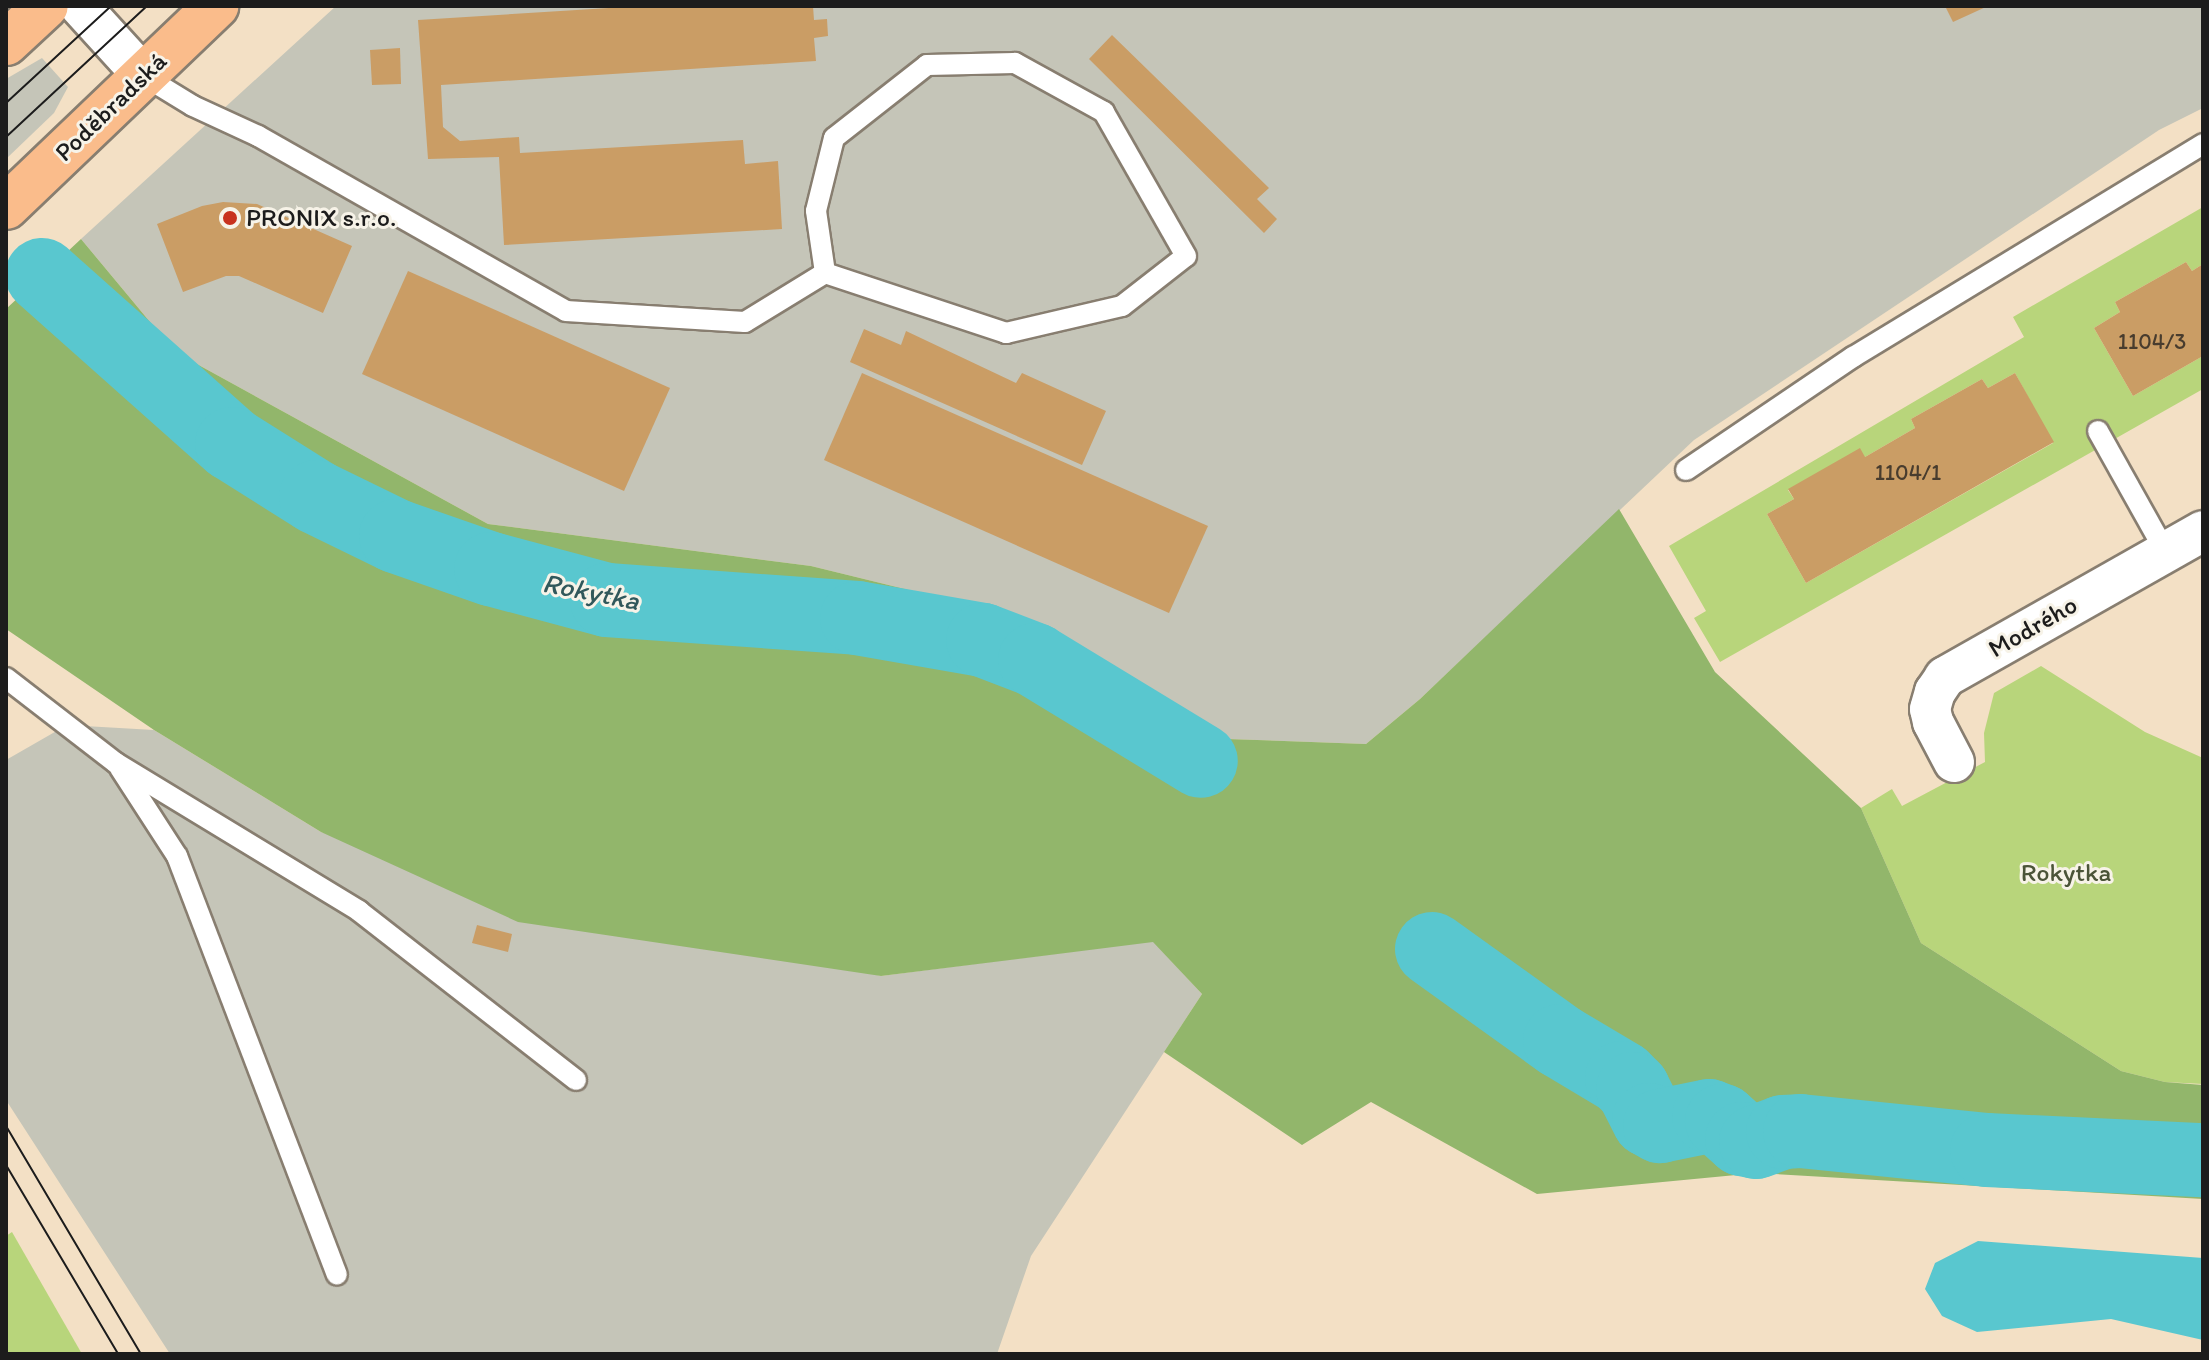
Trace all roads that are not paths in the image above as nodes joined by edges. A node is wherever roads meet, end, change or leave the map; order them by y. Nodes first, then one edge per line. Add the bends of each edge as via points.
1 (46, 6) edge
2 (80, 6) edge
3 (216, 6) edge
4 (6, 43) edge
5 (144, 76) junction
6 (2203, 144) edge
7 (6, 207) edge
8 (825, 273) junction
9 (2098, 431) dead end
10 (1686, 470) dead end
11 (2203, 531) edge
12 (2165, 551) junction
13 (6, 678) edge
14 (1954, 762) dead end
15 (116, 763) junction
16 (576, 1080) dead end
17 (337, 1274) dead end

1 - 4 main road
2 - 5 street
3 - 5 main road, Poděbradská
5 - 7 main road, Poděbradská
5 - 8 lane via 566,311 745,322
6 - 10 lane via 1853,357
8 - 8 lane via 1006,333 1122,306 1186,256 1104,112 1015,63 927,65 834,138 816,211
9 - 12 lane
11 - 12 street, Modrého
12 - 14 street, Modrého via 1945,677 1930,709
13 - 15 lane
15 - 16 lane via 359,911
15 - 17 lane via 177,856

